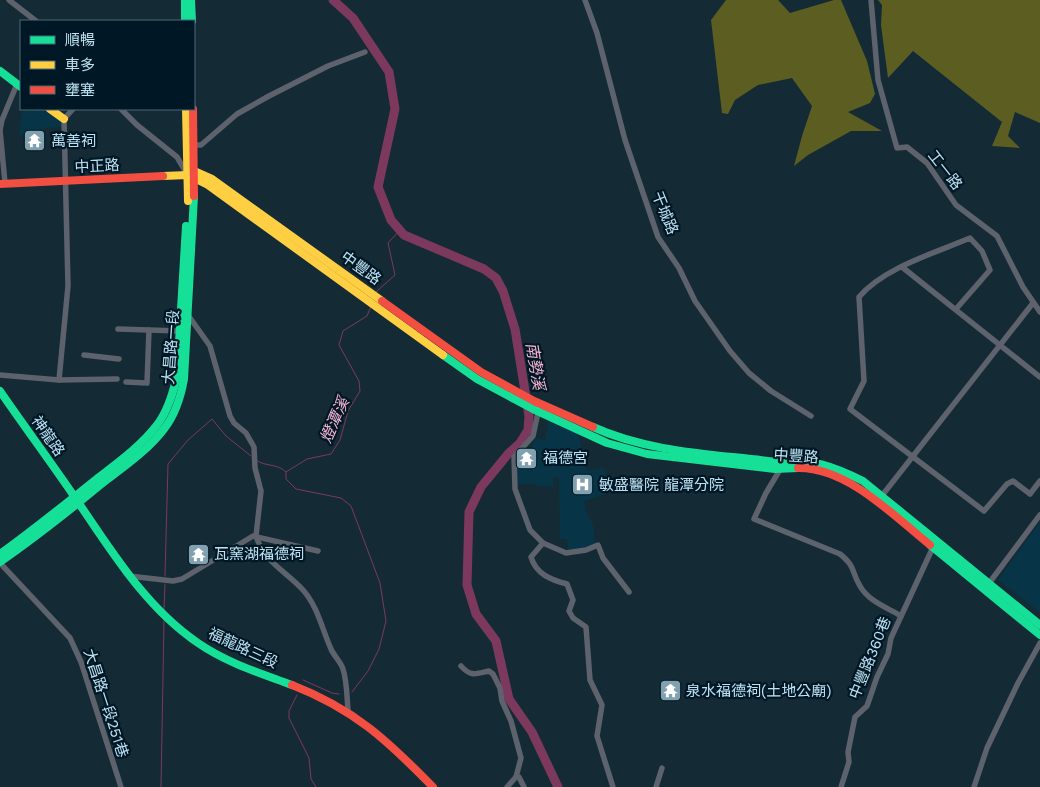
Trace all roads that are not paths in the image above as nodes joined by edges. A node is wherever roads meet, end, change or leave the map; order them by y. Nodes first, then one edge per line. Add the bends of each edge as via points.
1 (9, 0) edge
2 (185, 0) edge
3 (192, 0) edge
4 (585, 0) edge
5 (871, 0) edge
6 (35, 20) edge
7 (185, 20) edge
8 (192, 20) edge
9 (365, 52) dead end
10 (0, 70) edge
11 (19, 86) edge
12 (51, 110) edge
13 (72, 110) edge
14 (122, 110) edge
15 (186, 110) edge
16 (193, 110) edge
17 (64, 119) junction
18 (0, 130) edge
19 (193, 146) junction
20 (192, 175) junction
21 (66, 181) junction
22 (2, 184) edge
23 (902, 267) junction
24 (1033, 303) junction
25 (956, 309) junction
26 (1040, 312) edge
27 (187, 315) junction
28 (406, 323) junction
29 (118, 329) dead end
30 (149, 330) junction
31 (180, 330) junction
32 (1000, 346) junction
33 (84, 356) dead end
34 (119, 359) dead end
35 (0, 375) edge
36 (1040, 377) edge
37 (117, 379) dead end
38 (59, 380) junction
39 (126, 382) dead end
40 (0, 391) edge
41 (536, 406) junction
42 (811, 416) dead end
43 (913, 457) junction
44 (781, 468) junction
45 (1040, 481) edge
46 (879, 499) junction
47 (76, 500) junction
48 (1040, 515) edge
49 (256, 538) junction
50 (543, 543) junction
51 (935, 544) junction
52 (318, 551) dead end
53 (0, 554) edge
54 (0, 563) edge
55 (129, 576) junction
56 (986, 587) junction
57 (629, 592) dead end
58 (901, 616) junction
59 (1040, 625) edge
60 (1040, 636) edge
61 (1040, 643) edge
62 (461, 666) dead end
63 (348, 711) junction
64 (662, 768) dead end
65 (516, 777) junction
66 (121, 787) edge
67 (434, 787) edge
68 (507, 787) edge
69 (524, 787) edge
70 (613, 787) edge
71 (656, 787) edge
72 (841, 787) edge
73 (974, 787) edge

1 - 6 street
2 - 7 main road
3 - 8 main road
4 - 42 street, 干城路 via 625,140 658,237 679,268 695,301 730,351 771,391
5 - 24 street, 工一路 via 878,80 897,148 906,147 927,163 956,205 997,236
9 - 19 street via 328,66 269,96 237,114 201,145
10 - 11 main road
11 - 18 street
12 - 17 main road
13 - 17 street
14 - 20 street via 177,157
15 - 20 main road
16 - 19 main road
17 - 21 street
18 - 22 street
19 - 20 main road
20 - 21 main road, 中正路
20 - 27 main road, 大昌路一段
20 - 28 main road, 中豐路
20 - 31 main road, 大昌路一段 via 188,193
21 - 22 main road, 中正路
21 - 38 street via 68,286
23 - 25 street
23 - 25 street via 970,238 982,251 990,270
23 - 43 street via 868,287 859,297 864,381 850,409
24 - 26 street, 工一路
24 - 32 street
25 - 32 street
27 - 47 main road, 大昌路一段 via 184,379 173,415 147,448
27 - 49 street via 210,346 230,416 252,440 261,492
28 - 41 main road, 中豐路
28 - 41 main road, 中豐路 via 477,379 519,402
29 - 30 street
30 - 31 street
30 - 39 street via 147,383
31 - 47 main road, 大昌路一段 via 177,376 165,412 139,444
32 - 36 street
32 - 43 street
33 - 34 street
35 - 38 street
37 - 38 street
40 - 47 main road, 神龍路
41 - 44 main road, 中豐路 via 607,443 647,454
41 - 46 main road, 中豐路 via 610,435 649,446 777,462 810,461 837,468 863,481
41 - 50 street via 533,436 514,457 515,489 530,530
43 - 45 street via 984,511 1013,480 1030,494
43 - 46 street
44 - 46 main road, 中豐路 via 808,468 834,475
44 - 58 street via 754,518 840,554 850,562 860,587 876,602
46 - 51 main road, 中豐路
47 - 53 main road, 大昌路一段
47 - 54 main road, 大昌路一段 via 34,540
47 - 55 main road, 福龍路三段
48 - 56 street
49 - 52 street
49 - 55 street via 250,537 182,579
49 - 63 street via 271,562 302,588 316,610 332,651 343,668
50 - 57 street via 566,554 598,546 603,558
50 - 70 street via 532,557 534,567 540,573 567,584 573,618 586,627 590,680 602,705 597,736
51 - 56 main road, 中豐路
51 - 58 street, 中豐路360巷
54 - 66 street, 大昌路一段251巷 via 70,638 81,662
55 - 63 main road, 福龍路三段 via 161,613 198,644
56 - 59 main road, 中豐路
56 - 60 main road, 中豐路
58 - 72 street, 中豐路360巷 via 866,706 855,717 849,762
61 - 73 street via 987,748
62 - 65 street via 474,675 489,671 500,688 521,758
63 - 67 main road, 福龍路三段 via 379,734
64 - 71 street
65 - 68 street
65 - 69 street

